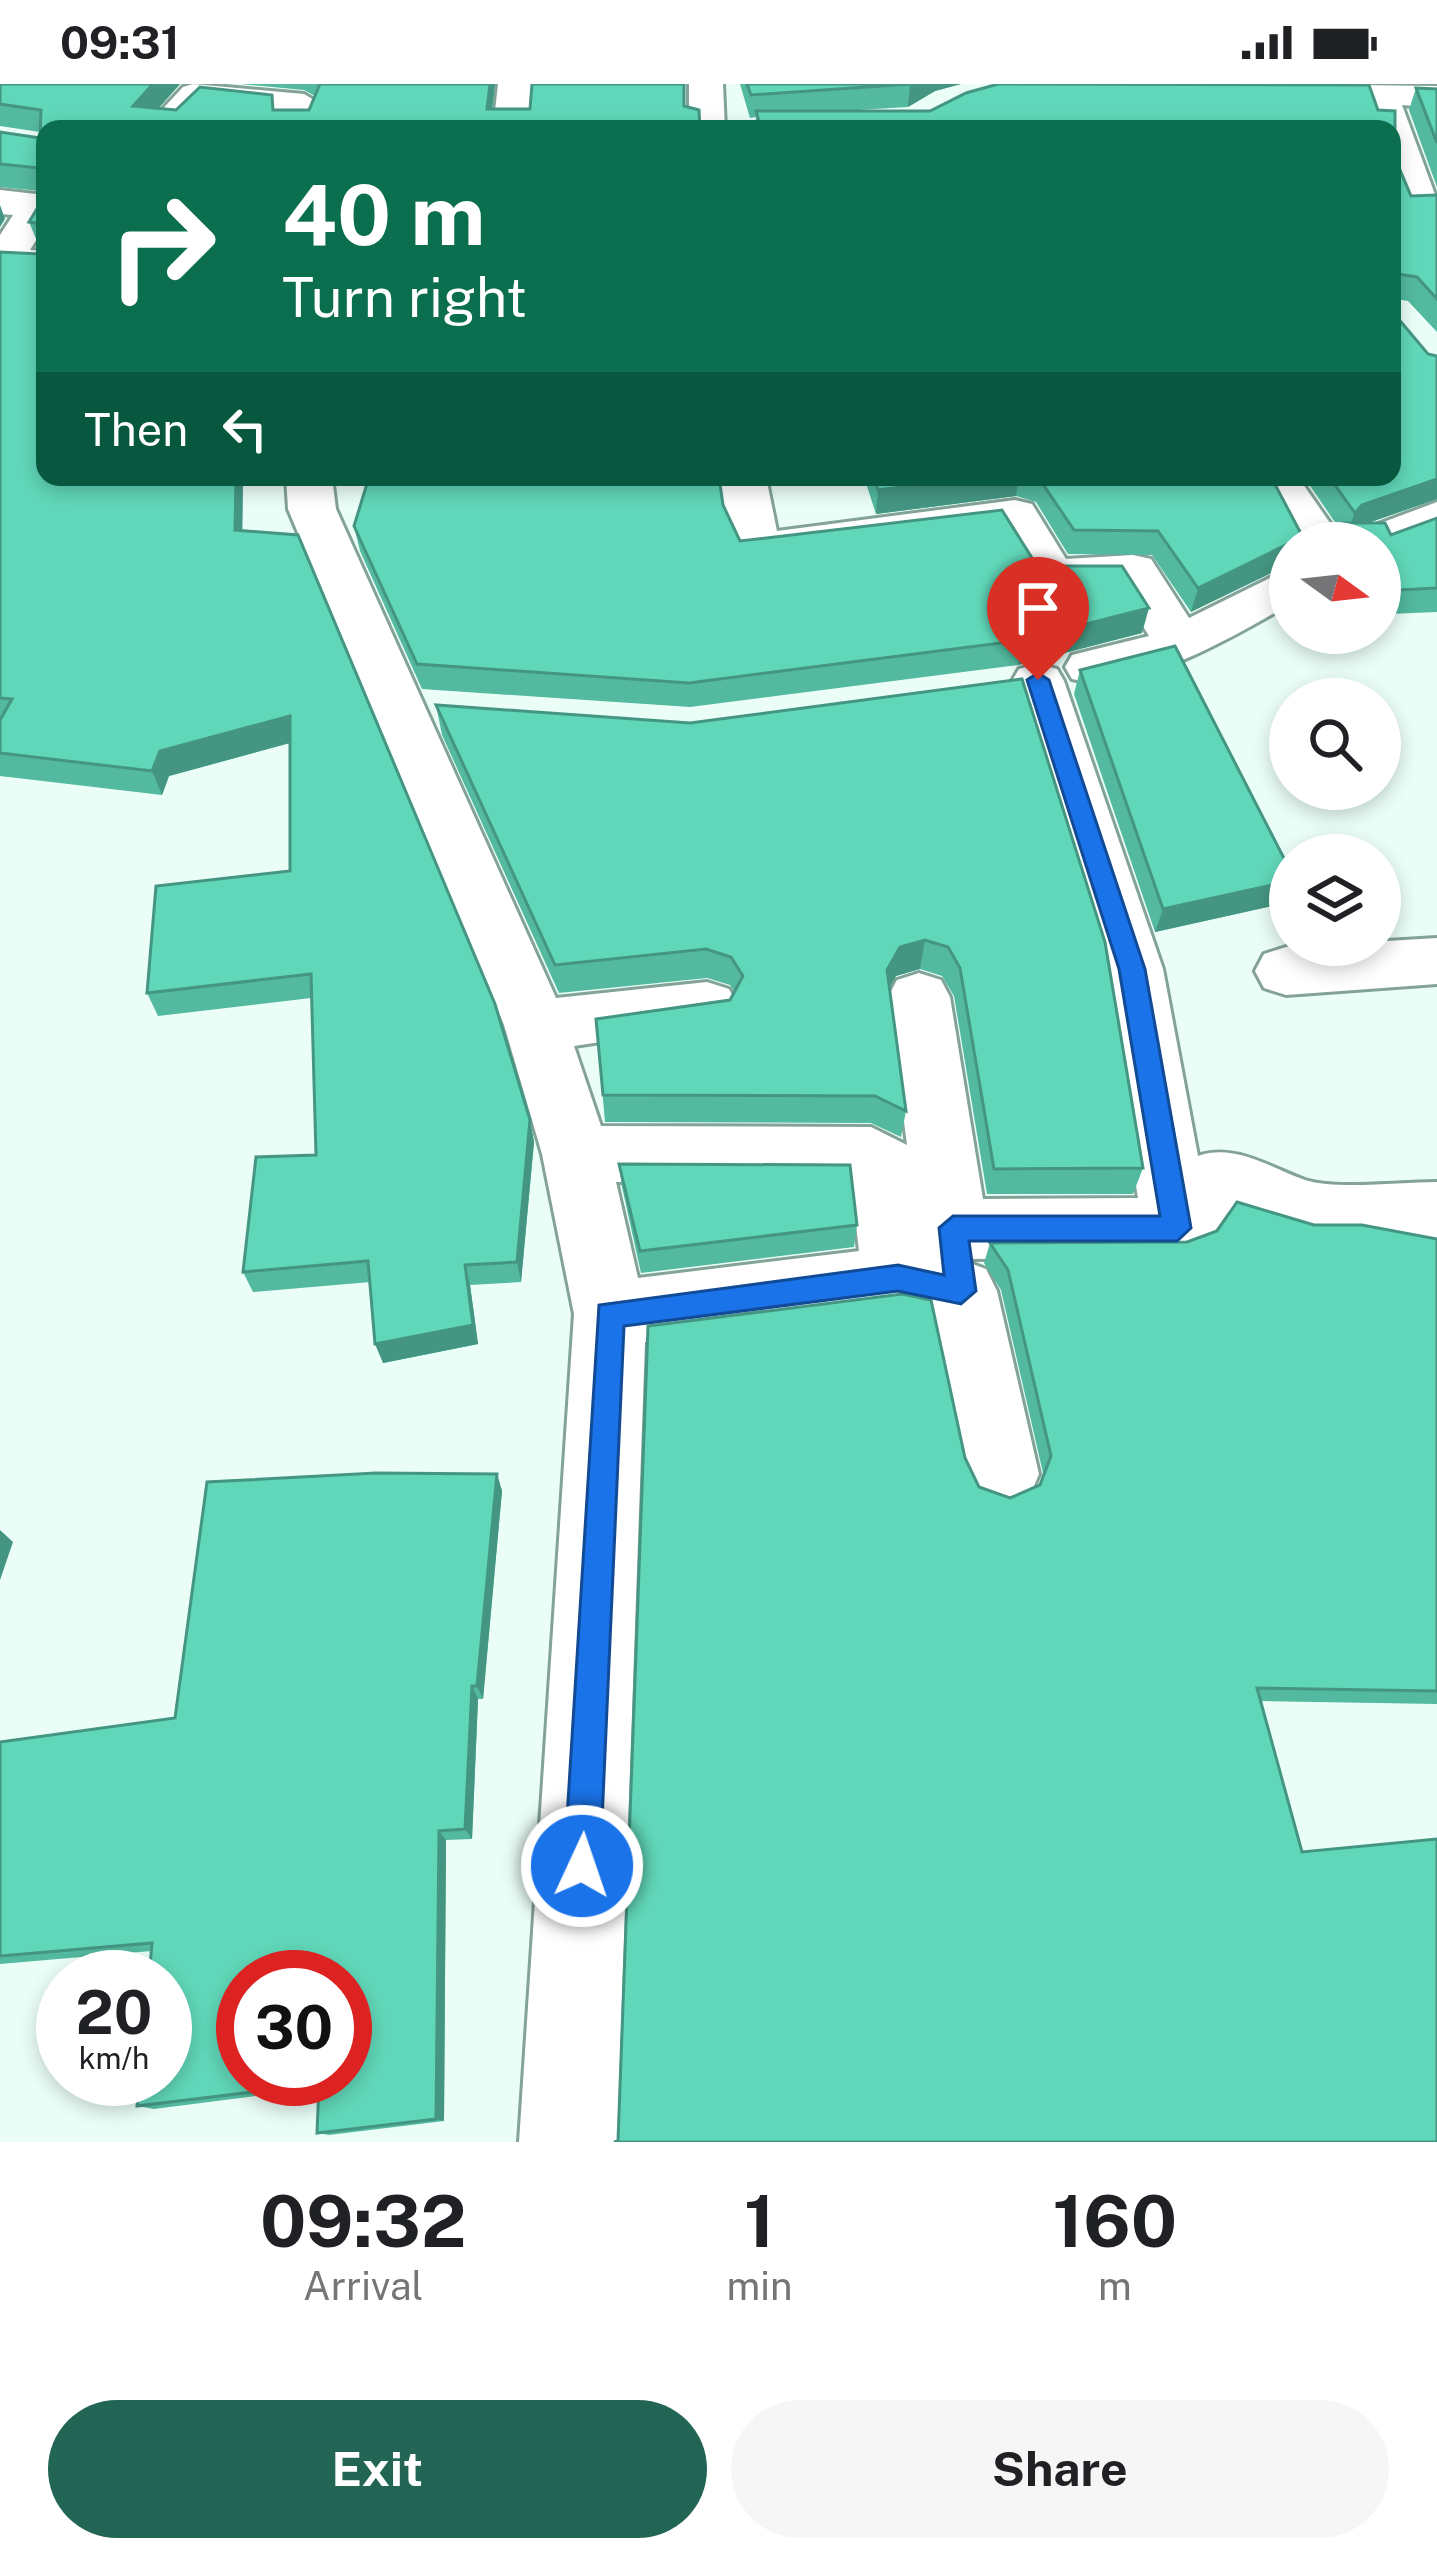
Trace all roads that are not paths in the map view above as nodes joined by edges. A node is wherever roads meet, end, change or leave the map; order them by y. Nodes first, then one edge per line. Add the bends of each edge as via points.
1 (515, 84) edge
2 (706, 84) edge
3 (1380, 94) junction
4 (1257, 95) edge
5 (1437, 98) edge
6 (170, 120) edge
7 (299, 120) edge
8 (513, 120) edge
9 (707, 120) edge
10 (1388, 120) edge
11 (1401, 160) edge
12 (0, 202) edge
13 (36, 206) edge
14 (1417, 210) edge
15 (36, 211) edge
16 (36, 263) edge
17 (310, 486) edge
18 (745, 486) edge
19 (1281, 486) edge
20 (1006, 496) edge
21 (1437, 516) edge
22 (1306, 522) edge
23 (1401, 531) edge
24 (1269, 595) edge
25 (1180, 645) junction
26 (1437, 961) edge
27 (1286, 971) dead end
28 (919, 997) dead end
29 (706, 1006) edge
30 (536, 1025) junction
31 (576, 1154) junction
32 (1437, 1212) edge
33 (1177, 1228) junction
34 (938, 1266) junction
35 (610, 1314) junction
36 (1001, 1474) dead end
37 (568, 2142) edge

1 - 8 street
2 - 9 street
3 - 4 street
3 - 5 street
3 - 10 street
6 - 7 street via 195,94 304,105
11 - 14 street
12 - 13 street
15 - 16 street via 3,261
17 - 30 street via 312,509 422,711
18 - 20 street via 761,548
19 - 22 street
20 - 25 street via 1051,575 1133,570
21 - 23 street
24 - 25 street
25 - 33 street via 1017,685 1132,969
26 - 27 street
28 - 34 street
29 - 30 street
30 - 31 street
31 - 34 street via 871,1155
31 - 35 street
32 - 33 street via 1301,1211 1256,1188 1213,1179
33 - 34 street
34 - 35 street
34 - 36 street
35 - 37 street

